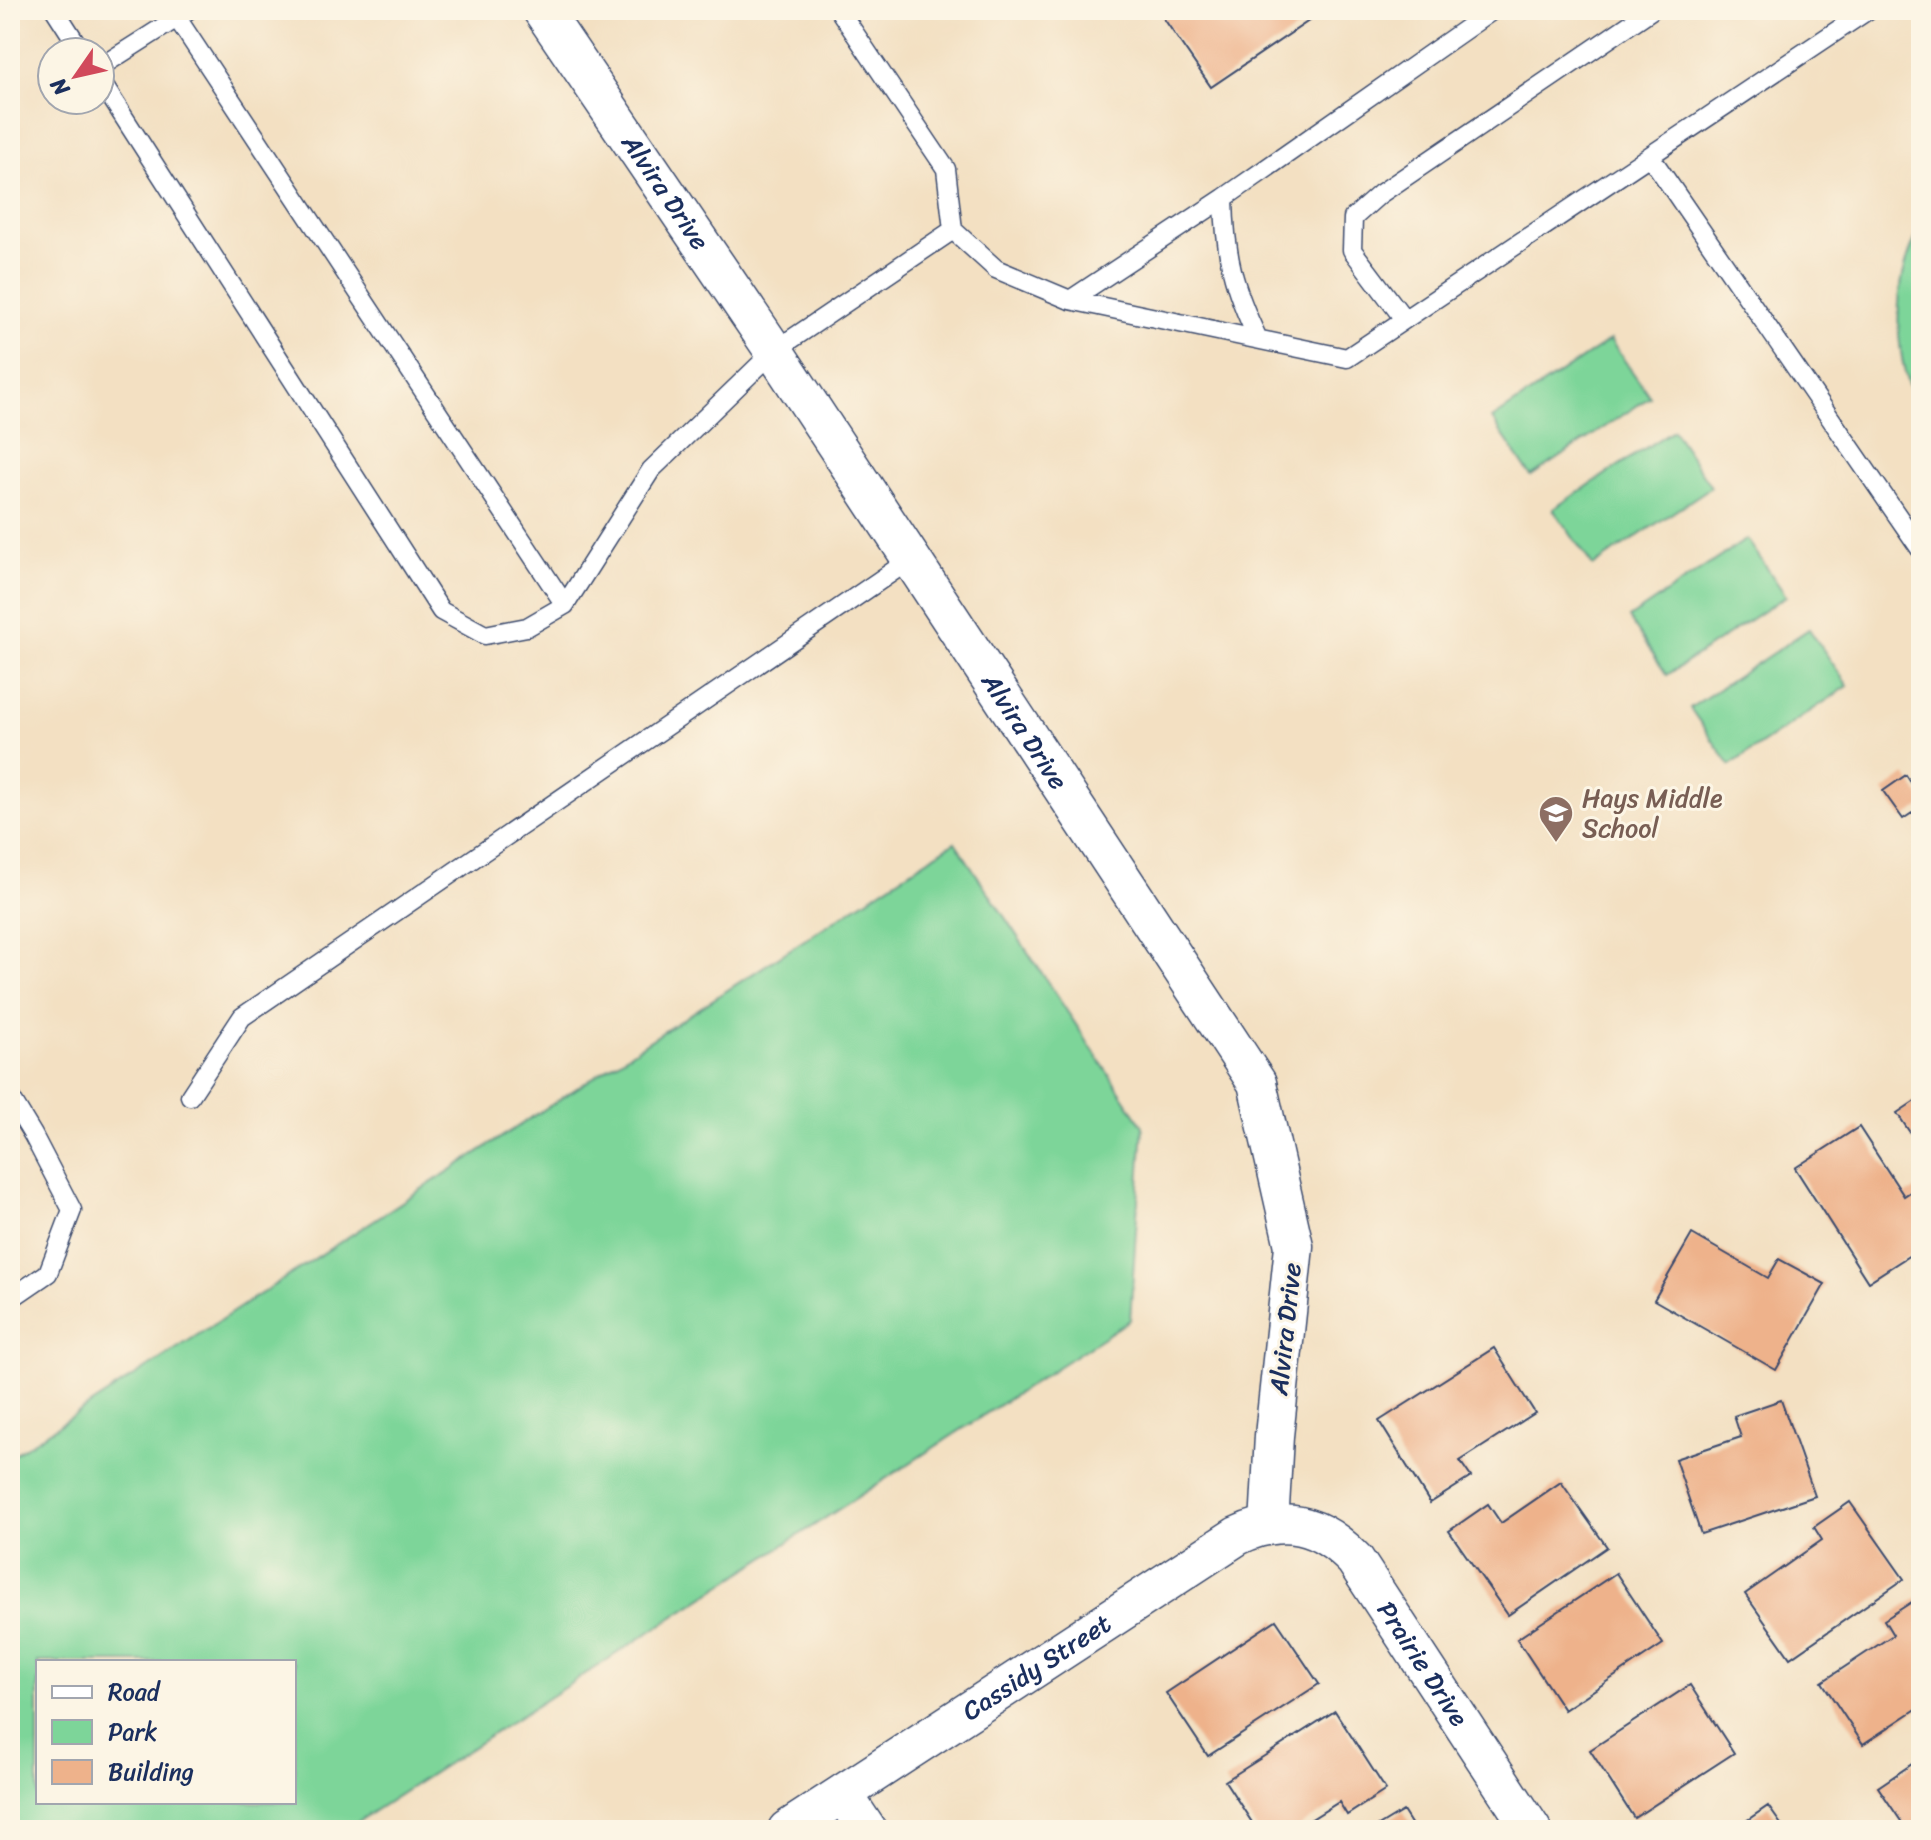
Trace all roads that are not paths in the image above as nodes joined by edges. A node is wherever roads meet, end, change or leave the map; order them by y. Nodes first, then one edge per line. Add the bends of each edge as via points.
1 (55, 10) edge
2 (542, 10) edge
3 (839, 10) edge
4 (1493, 10) edge
5 (1651, 10) edge
6 (1868, 10) edge
7 (183, 14) edge
8 (72, 36) edge
9 (116, 57) edge
10 (116, 105) edge
11 (1650, 156) junction
12 (1224, 198) junction
13 (953, 230) junction
14 (1070, 300) junction
15 (1404, 319) junction
16 (1258, 339) junction
17 (774, 351) junction
18 (1921, 550) edge
19 (911, 559) junction
20 (565, 605) junction
21 (190, 1096) dead end
22 (10, 1097) edge
23 (12, 1294) edge
24 (1280, 1524) junction
25 (843, 1794) junction
26 (787, 1830) edge
27 (867, 1830) edge
28 (1532, 1830) edge

1 - 8 lane
2 - 17 street, Alvira Drive
3 - 13 lane via 946,169
4 - 12 lane
5 - 15 lane via 1380,194 1353,218 1352,250
6 - 11 lane
7 - 9 lane
7 - 20 lane
10 - 20 lane via 441,611 485,635 527,627
11 - 15 lane
11 - 18 lane
12 - 14 lane
12 - 16 lane via 1225,237 1237,295
13 - 14 lane via 996,269
13 - 17 lane
14 - 16 lane
15 - 16 lane via 1347,358
17 - 19 street, Alvira Drive
17 - 20 lane via 651,470
19 - 21 lane via 242,1017
19 - 24 street, Alvira Drive via 1257,1083 1294,1246 1274,1436
22 - 23 lane via 72,1210 48,1273
24 - 25 street, Cassidy Street via 1237,1536
24 - 28 street, Prairie Drive via 1330,1537 1355,1560
25 - 26 street, Cassidy Street
25 - 27 street

